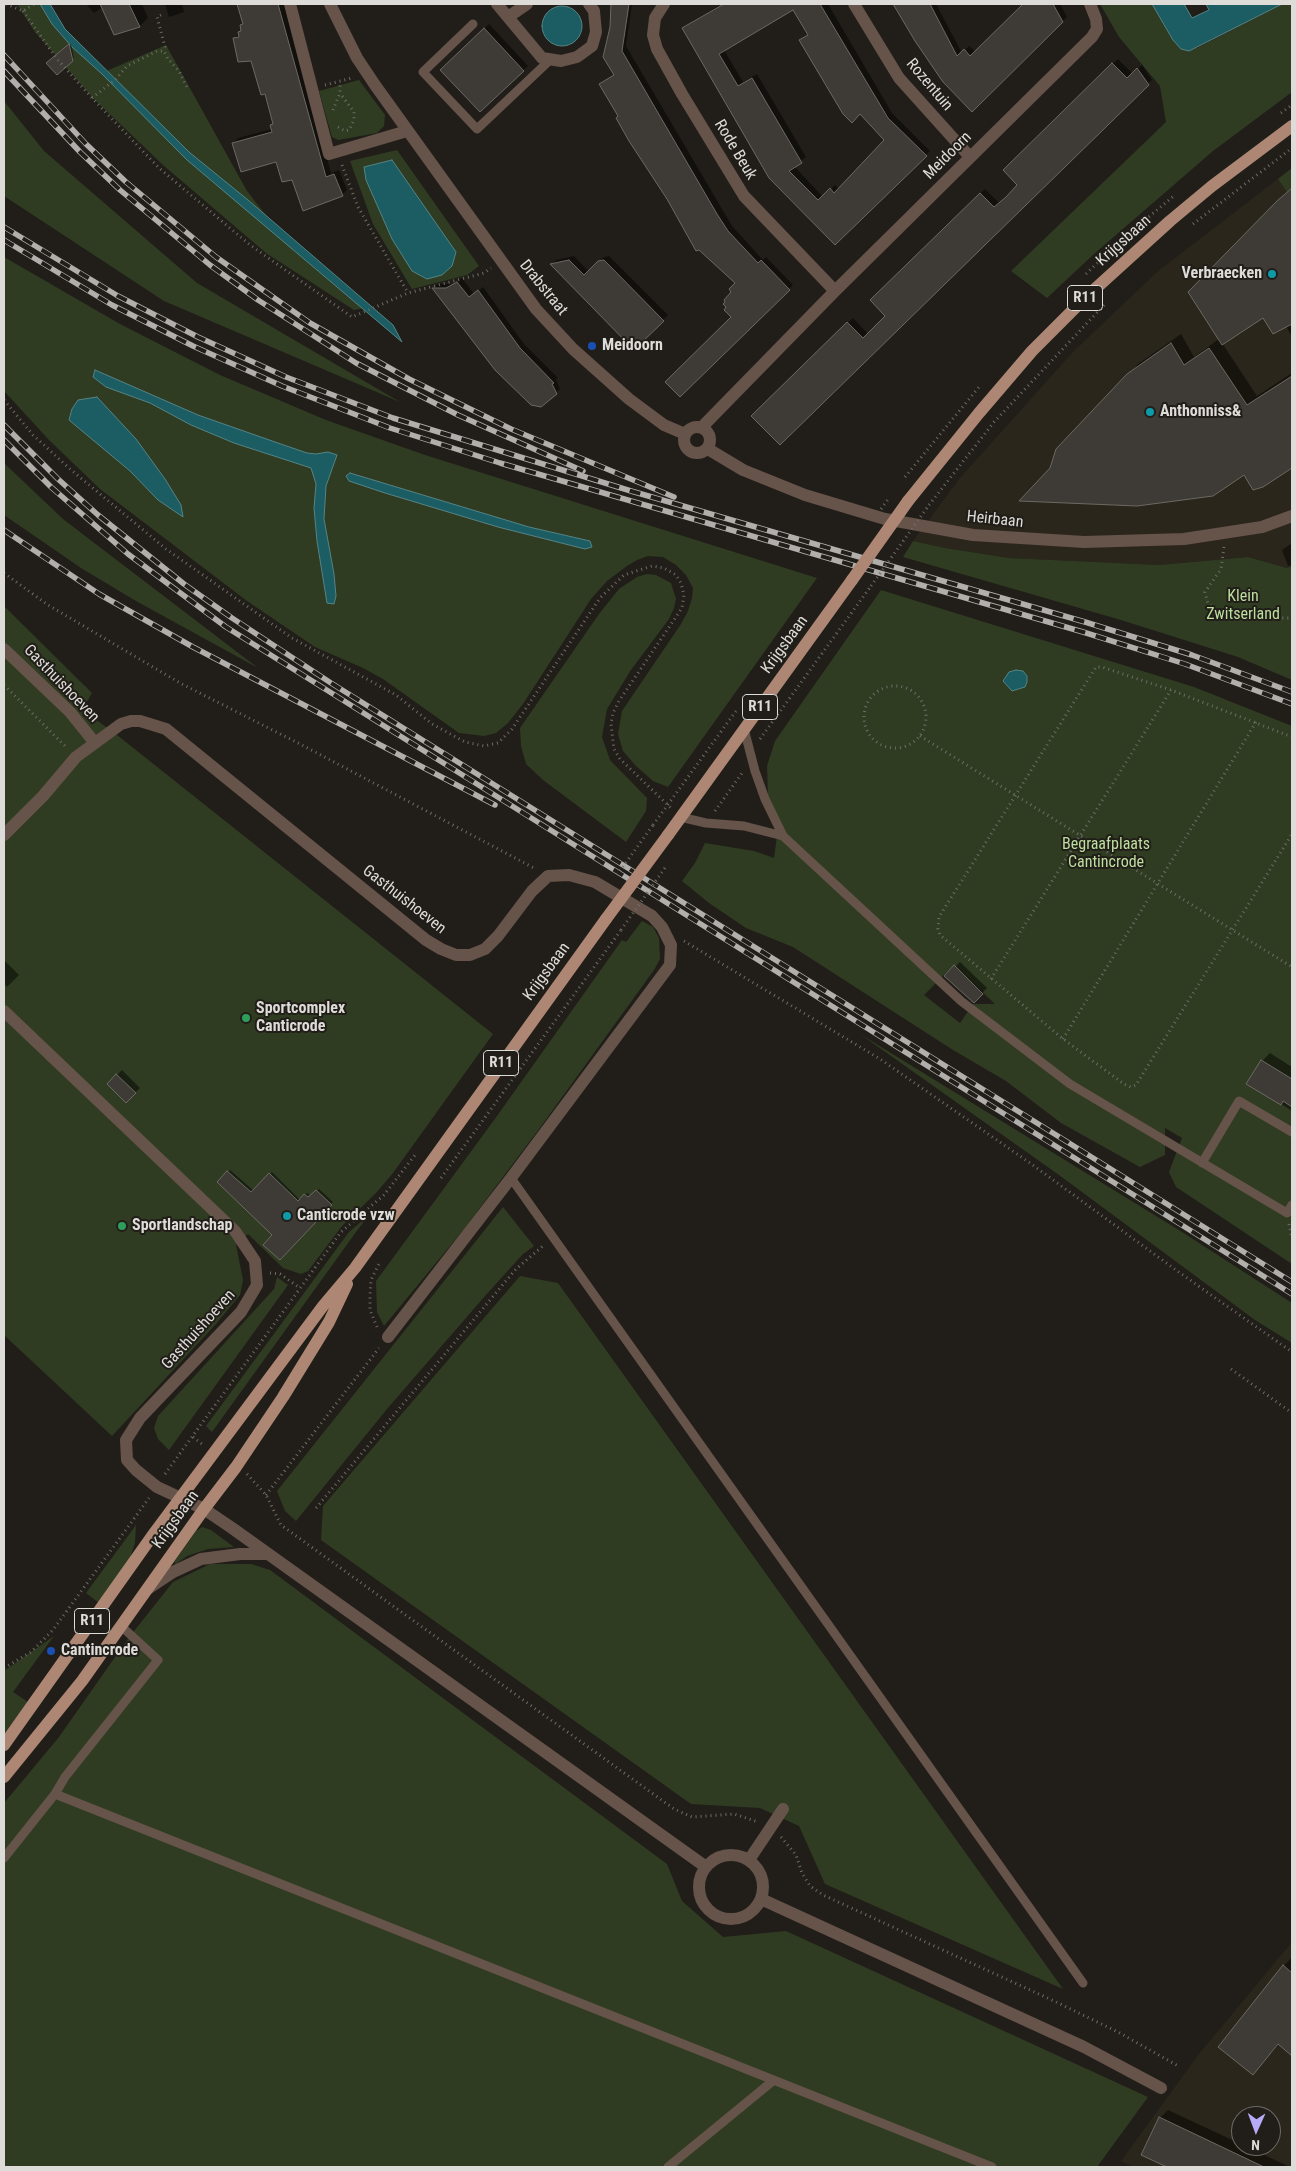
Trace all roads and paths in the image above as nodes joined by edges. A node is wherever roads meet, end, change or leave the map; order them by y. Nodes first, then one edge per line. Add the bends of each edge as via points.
1 (6, 4) edge
2 (34, 4) edge
3 (290, 4) edge
4 (330, 4) edge
5 (497, 4) edge
6 (527, 4) edge
7 (589, 4) edge
8 (664, 4) edge
9 (854, 4) edge
10 (1090, 4) edge
11 (23, 11) junction
12 (161, 15) dead end
13 (508, 17) junction
14 (473, 24) dead end
15 (164, 51) junction
16 (550, 60) junction
17 (352, 78) dead end
18 (340, 82) junction
19 (187, 87) dead end
20 (312, 89) junction
21 (340, 94) junction
22 (92, 98) junction
23 (333, 114) dead end
24 (334, 120) dead end
25 (1292, 126) edge
26 (407, 131) junction
27 (1292, 148) edge
28 (337, 152) junction
29 (970, 157) junction
30 (1190, 226) dead end
31 (501, 262) junction
32 (835, 291) junction
33 (408, 293) junction
34 (1108, 301) dead end
35 (4, 400) edge
36 (702, 427) junction
37 (685, 434) junction
38 (708, 449) junction
39 (1292, 516) edge
40 (1226, 534) junction
41 (4, 573) edge
42 (1292, 618) edge
43 (4, 649) edge
44 (4, 685) edge
45 (1172, 690) junction
46 (1256, 722) junction
47 (744, 728) junction
48 (920, 736) junction
49 (1292, 737) edge
50 (95, 743) junction
51 (76, 757) junction
52 (752, 759) junction
53 (1015, 794) junction
54 (680, 817) junction
55 (706, 823) junction
56 (653, 825) dead end
57 (1292, 834) edge
58 (4, 835) edge
59 (1081, 835) junction
60 (783, 836) junction
61 (671, 860) dead end
62 (548, 876) junction
63 (614, 879) dead end
64 (1157, 882) junction
65 (662, 927) junction
66 (1234, 930) junction
67 (1292, 967) edge
68 (991, 979) junction
69 (4, 1011) edge
70 (1063, 1039) junction
71 (1292, 1132) edge
72 (416, 1154) dead end
73 (1202, 1163) junction
74 (511, 1178) junction
75 (437, 1183) dead end
76 (1292, 1205) edge
77 (554, 1238) junction
78 (386, 1254) dead end
79 (355, 1268) junction
80 (257, 1272) junction
81 (388, 1337) junction
82 (1292, 1352) edge
83 (1231, 1369) dead end
84 (1292, 1413) edge
85 (193, 1437) dead end
86 (216, 1454) junction
87 (236, 1467) junction
88 (266, 1495) junction
89 (181, 1498) junction
90 (316, 1508) dead end
91 (204, 1509) junction
92 (268, 1554) junction
93 (146, 1590) junction
94 (121, 1626) junction
95 (4, 1745) edge
96 (4, 1778) edge
97 (56, 1794) junction
98 (783, 1809) dead end
99 (770, 1828) junction
100 (4, 1858) edge
101 (749, 1860) junction
102 (706, 1867) junction
103 (761, 1899) junction
104 (1082, 1983) dead end
105 (1180, 2067) dead end
106 (774, 2080) junction
107 (1161, 2088) dead end
108 (668, 2167) edge
109 (992, 2167) edge

1 - 11 path
2 - 11 path
3 - 20 street
4 - 26 street, Drabstraat via 357,58
5 - 13 street
6 - 13 street
7 - 16 street via 594,11 596,32 592,46 577,57 561,62
8 - 32 street, Rode Beuk via 655,18 653,35 657,49 682,94 744,196
9 - 29 street, Rozentuin via 899,78
10 - 29 street, Meidoorn via 1097,28 1092,37
11 - 22 path via 57,58
12 - 15 path via 157,17
13 - 16 street via 542,58
14 - 16 lane via 423,72 477,128
15 - 19 path
15 - 22 path via 157,51 127,66
17 - 18 path
18 - 20 path
18 - 21 path
20 - 28 street via 329,154
21 - 23 path
21 - 24 path via 354,112 354,120 352,127 345,131
22 - 33 path via 159,168 243,239 352,317
25 - 47 main road, Krijgsbaan / R11, bridge via 1177,215 1032,351 908,501
26 - 28 street
26 - 31 street, Drabstraat
27 - 30 path
28 - 33 path via 358,207
29 - 32 street, Meidoorn
31 - 33 path via 484,273
31 - 37 street, Drabstraat via 536,309 573,349 643,410 664,425
32 - 36 street, Meidoorn
34 - 52 path, bridge via 994,422 929,505 763,734
35 - 54 path via 33,435 166,549 292,638 396,695 432,724 465,742 484,746 498,743 512,729 600,598 624,576 652,566 664,568 682,583 682,608 619,701 613,713 612,736 614,749 629,769
36 - 37 street via 692,427
36 - 38 street via 709,433
37 - 38 street via 683,442 693,454
38 - 40 street, Heirbaan via 743,470 805,495 885,519 973,535 1084,542 1174,540
39 - 40 street, Heirbaan via 1262,527
40 - 42 path via 1221,570 1205,592 1208,604 1224,614
41 - 62 path via 48,606 180,683 401,796
43 - 50 street, Gasthuishoeven via 70,712
44 - 51 path
45 - 46 path
45 - 53 path via 1102,667 1096,668
45 - 59 path
46 - 49 path
46 - 64 path
47 - 52 lane
47 - 54 main road, Krijgsbaan / R11
48 - 48 path via 926,720 925,707 910,690 888,687 870,698 864,720 872,738 883,746 894,748 912,743
48 - 53 path
50 - 51 street, Gasthuishoeven
50 - 62 street, Gasthuishoeven via 131,720 166,729 426,940 456,955 470,956 485,949
51 - 58 street, Gasthuishoeven
52 - 55 path
52 - 60 lane via 765,799
53 - 59 path
53 - 68 path via 937,922 940,935
54 - 55 lane
54 - 79 main road, Krijgsbaan / R11, bridge
55 - 60 lane via 744,826
56 - 63 path, bridge
57 - 66 path
59 - 64 path
59 - 68 path
60 - 73 lane via 961,1001 1070,1084
61 - 75 path, bridge
62 - 65 street via 568,874 595,882 652,916
64 - 66 path
64 - 70 path
65 - 74 street via 670,945 670,966
65 - 82 path via 880,1059
66 - 67 path
66 - 70 path via 1136,1085 1124,1084
68 - 70 path
69 - 80 street via 234,1231 255,1261
71 - 73 lane via 1239,1101
72 - 80 path via 384,1195 342,1232 300,1288 280,1274
73 - 76 lane via 1288,1213
74 - 77 lane
74 - 81 street
77 - 90 path via 516,1269
77 - 104 lane
78 - 81 path via 371,1280 370,1310 380,1331
79 - 86 main road, Krijgsbaan / R11 via 323,1306
79 - 87 main road, Krijgsbaan / R11 via 329,1322
80 - 89 street, Gasthuishoeven via 257,1285 241,1312 140,1418 126,1440 128,1460 136,1470 157,1487
81 - 88 path
83 - 84 path
85 - 86 path
86 - 89 main road, Krijgsbaan / R11
87 - 88 path via 250,1476
87 - 91 main road, Krijgsbaan / R11
88 - 99 path via 281,1524 674,1809 692,1817 734,1814
89 - 91 street, Gasthuishoeven
89 - 95 main road, Krijgsbaan / R11
91 - 92 street, Gasthuishoeven
91 - 93 main road, Krijgsbaan / R11
92 - 93 street via 201,1559
92 - 102 street, Gasthuishoeven
93 - 94 main road, Krijgsbaan / R11
94 - 96 main road, Krijgsbaan / R11 via 65,1703
94 - 97 lane via 158,1660 65,1777
97 - 100 lane
97 - 106 lane
98 - 99 street
99 - 101 street
99 - 105 path via 786,1841 810,1886 823,1896 1078,2012
101 - 102 street via 730,1855 712,1860
101 - 103 street via 762,1877
102 - 103 street via 700,1877 700,1893 707,1908 715,1915 736,1919 747,1915
103 - 107 street via 1084,2047
106 - 108 lane
106 - 109 lane

